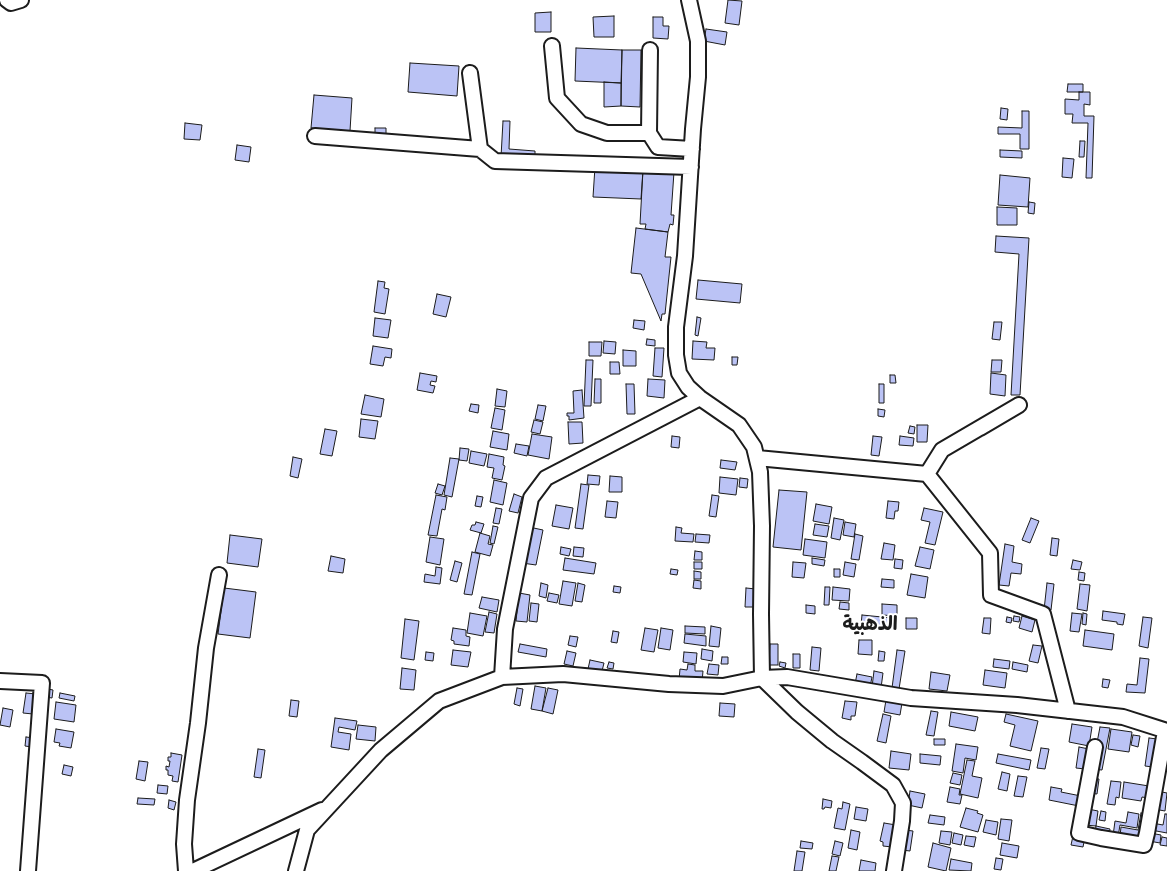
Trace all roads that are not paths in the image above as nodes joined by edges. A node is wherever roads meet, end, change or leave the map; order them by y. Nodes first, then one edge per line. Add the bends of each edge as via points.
1 (7, 0) edge
2 (21, 0) edge
3 (689, 0) edge
4 (552, 46) dead end
5 (650, 50) dead end
6 (470, 73) dead end
7 (648, 133) junction
8 (315, 136) dead end
9 (480, 149) junction
10 (692, 149) junction
11 (690, 167) junction
12 (700, 398) junction
13 (980, 428) dead end
14 (757, 458) junction
15 (927, 474) junction
16 (219, 575) dead end
17 (502, 676) junction
18 (762, 678) junction
19 (0, 681) edge
20 (1068, 711) junction
21 (1166, 731) edge
22 (1095, 747) dead end
23 (329, 806) junction
24 (28, 871) edge
25 (186, 871) edge
26 (193, 871) edge
27 (296, 871) edge
28 (894, 871) edge

1 - 2 street
3 - 10 street via 698,41
4 - 7 street via 557,98 581,124 607,133
5 - 7 street
6 - 9 street
7 - 10 street via 658,147
8 - 9 street
9 - 11 street via 495,161
10 - 11 street
11 - 12 street via 676,355 679,373
12 - 14 street via 739,425 754,447
12 - 17 street via 546,478 530,498 505,629
13 - 15 street via 1019,405 942,450
14 - 15 street
14 - 18 street via 762,526
15 - 20 street via 990,553 991,596 1043,614
16 - 25 street via 186,800
17 - 18 street via 562,674 723,686
17 - 23 street via 440,701 381,750
18 - 20 street via 787,677 911,698 1017,704
18 - 28 street via 832,741 893,785 903,803
19 - 24 street via 42,683
20 - 21 street via 1123,717
21 - 22 street via 1144,845 1079,833
23 - 26 street
23 - 27 street via 308,830

